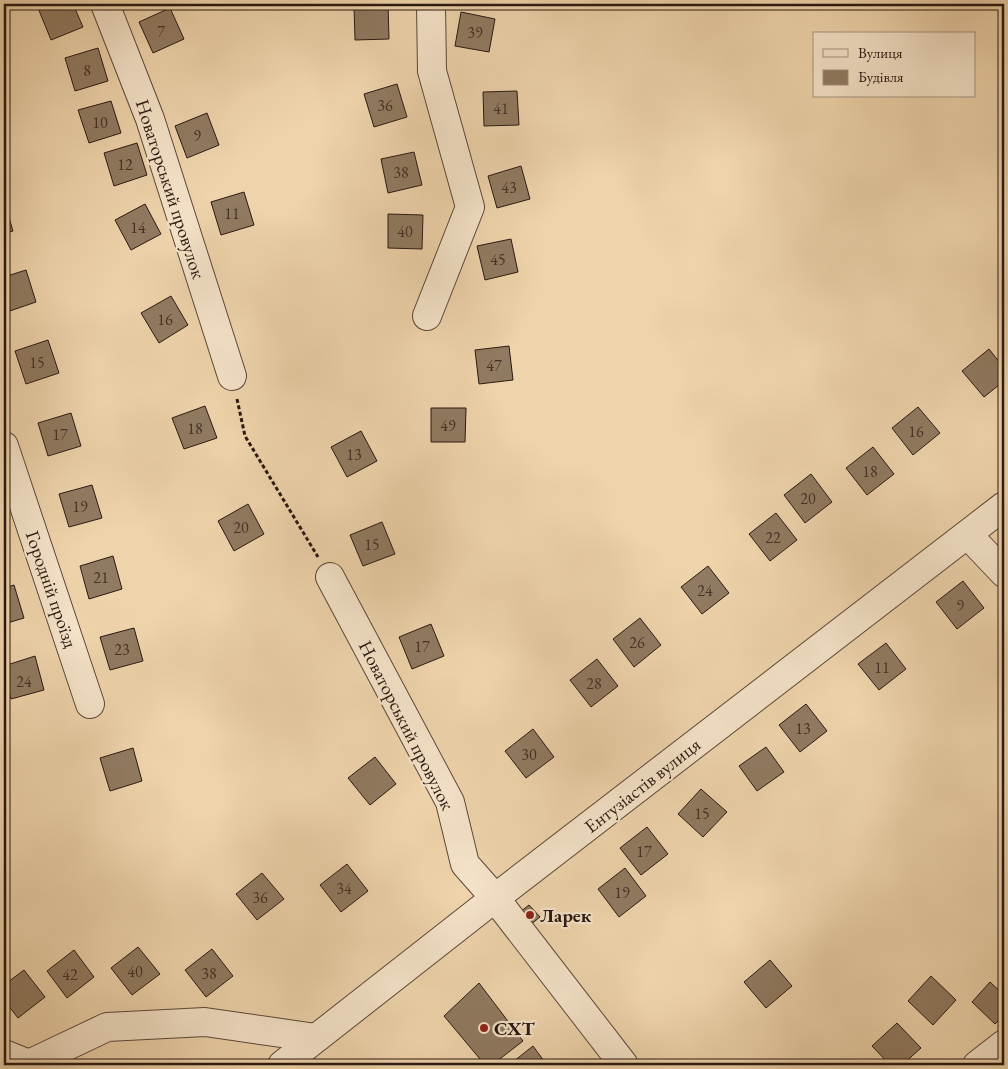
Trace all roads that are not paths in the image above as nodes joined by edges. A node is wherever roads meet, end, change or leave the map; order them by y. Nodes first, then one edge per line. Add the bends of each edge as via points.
1 (105, 4) edge
2 (430, 4) edge
3 (427, 316) dead end
4 (232, 376) road end
5 (4, 446) edge
6 (1004, 506) edge
7 (968, 534) junction
8 (1004, 573) edge
9 (330, 577) road end
10 (90, 704) dead end
11 (495, 898) junction
12 (316, 1038) junction
13 (4, 1054) edge
14 (29, 1065) edge
15 (282, 1065) edge
16 (624, 1065) edge

1 - 4 street, Новаторський провулок via 150,119
2 - 3 street via 432,71 470,207
5 - 10 street, Городній проїзд
6 - 7 street, Ентузіастів вулиця
7 - 8 street
7 - 11 street, Ентузіастів вулиця
9 - 11 street, Новаторський провулок via 450,802 466,864
11 - 12 street, Ентузіастів вулиця
11 - 16 street, Новаторський провулок
12 - 14 street via 205,1022 108,1026
12 - 15 street, Ентузіастів вулиця
13 - 14 street

